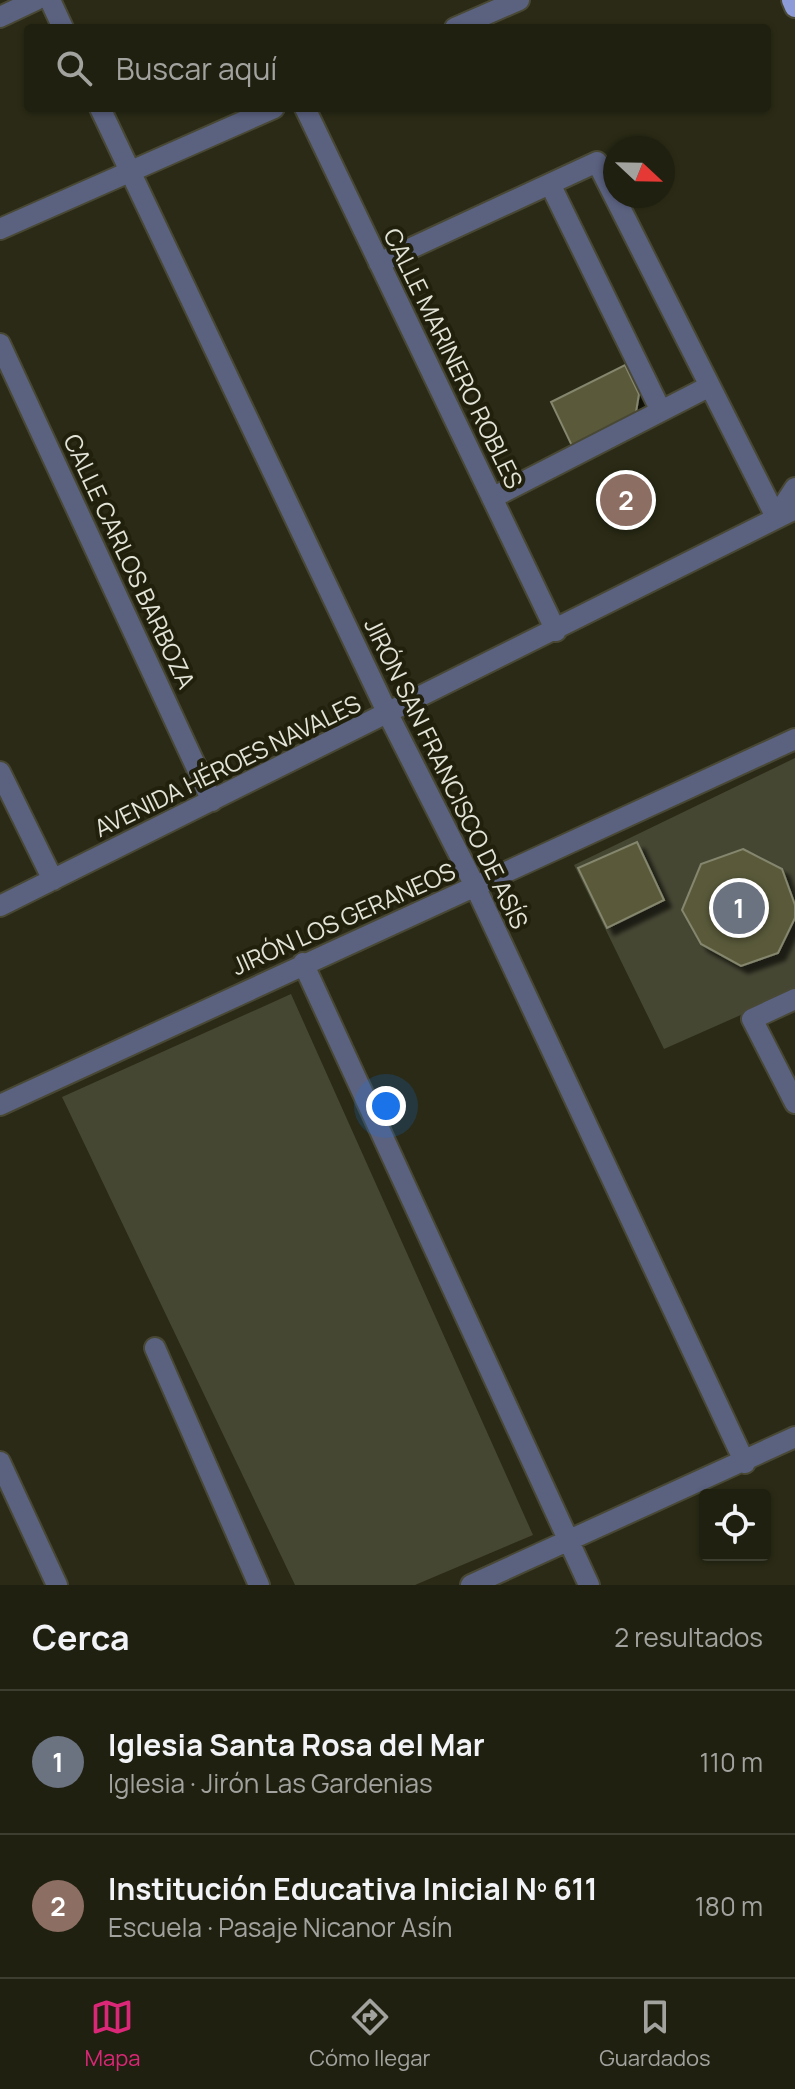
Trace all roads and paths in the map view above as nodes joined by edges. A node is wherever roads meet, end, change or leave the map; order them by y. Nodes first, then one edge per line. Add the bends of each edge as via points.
1 (36, 0) edge
2 (50, 0) edge
3 (519, 0) edge
4 (792, 0) edge
5 (795, 7) edge
6 (0, 17) edge
7 (61, 24) edge
8 (464, 24) edge
9 (102, 112) edge
10 (265, 112) edge
11 (307, 112) edge
12 (129, 172) junction
13 (550, 184) junction
14 (0, 229) edge
15 (379, 263) junction
16 (0, 344) edge
17 (710, 386) junction
18 (661, 411) junction
19 (795, 488) edge
20 (492, 498) junction
21 (785, 513) edge
22 (556, 631) junction
23 (388, 714) junction
24 (795, 739) edge
25 (0, 772) edge
26 (212, 801) junction
27 (53, 880) junction
28 (475, 886) junction
29 (0, 906) edge
30 (303, 963) junction
31 (795, 999) edge
32 (795, 1103) edge
33 (0, 1105) edge
34 (155, 1348) dead end
35 (795, 1437) edge
36 (0, 1462) edge
37 (745, 1463) junction
38 (569, 1542) junction
39 (57, 1585) edge
40 (259, 1585) edge
41 (471, 1585) edge
42 (589, 1585) edge

1 - 6 street
2 - 7 street
3 - 8 street
4 - 5 main road
9 - 12 street, JIRÓN SAN FRANCISCO DE ASÍS
10 - 12 street
11 - 15 street, CALLE MARINERO ROBLES
12 - 14 street
12 - 23 street, JIRÓN SAN FRANCISCO DE ASÍS
13 - 15 street
13 - 17 street via 597,162
13 - 18 street
15 - 20 street, CALLE MARINERO ROBLES
16 - 26 street, CALLE CARLOS BARBOZA
17 - 18 street
17 - 21 street
18 - 20 street
19 - 21 street, AVENIDA HÉROES NAVALES
20 - 22 street, CALLE MARINERO ROBLES
21 - 22 street, AVENIDA HÉROES NAVALES
22 - 23 street, AVENIDA HÉROES NAVALES
23 - 26 street, AVENIDA HÉROES NAVALES
23 - 28 street, JIRÓN SAN FRANCISCO DE ASÍS
24 - 28 street, JIRÓN LOS GERANEOS
25 - 27 street
26 - 27 street, AVENIDA HÉROES NAVALES
27 - 29 street, AVENIDA HÉROES NAVALES
28 - 30 street, JIRÓN LOS GERANEOS
28 - 37 street, JIRÓN SAN FRANCISCO DE ASÍS
30 - 33 street, JIRÓN LOS GERANEOS
30 - 38 street
31 - 32 street via 752,1019
34 - 40 street
35 - 37 street
36 - 39 street
37 - 38 street
38 - 41 street
38 - 42 street

